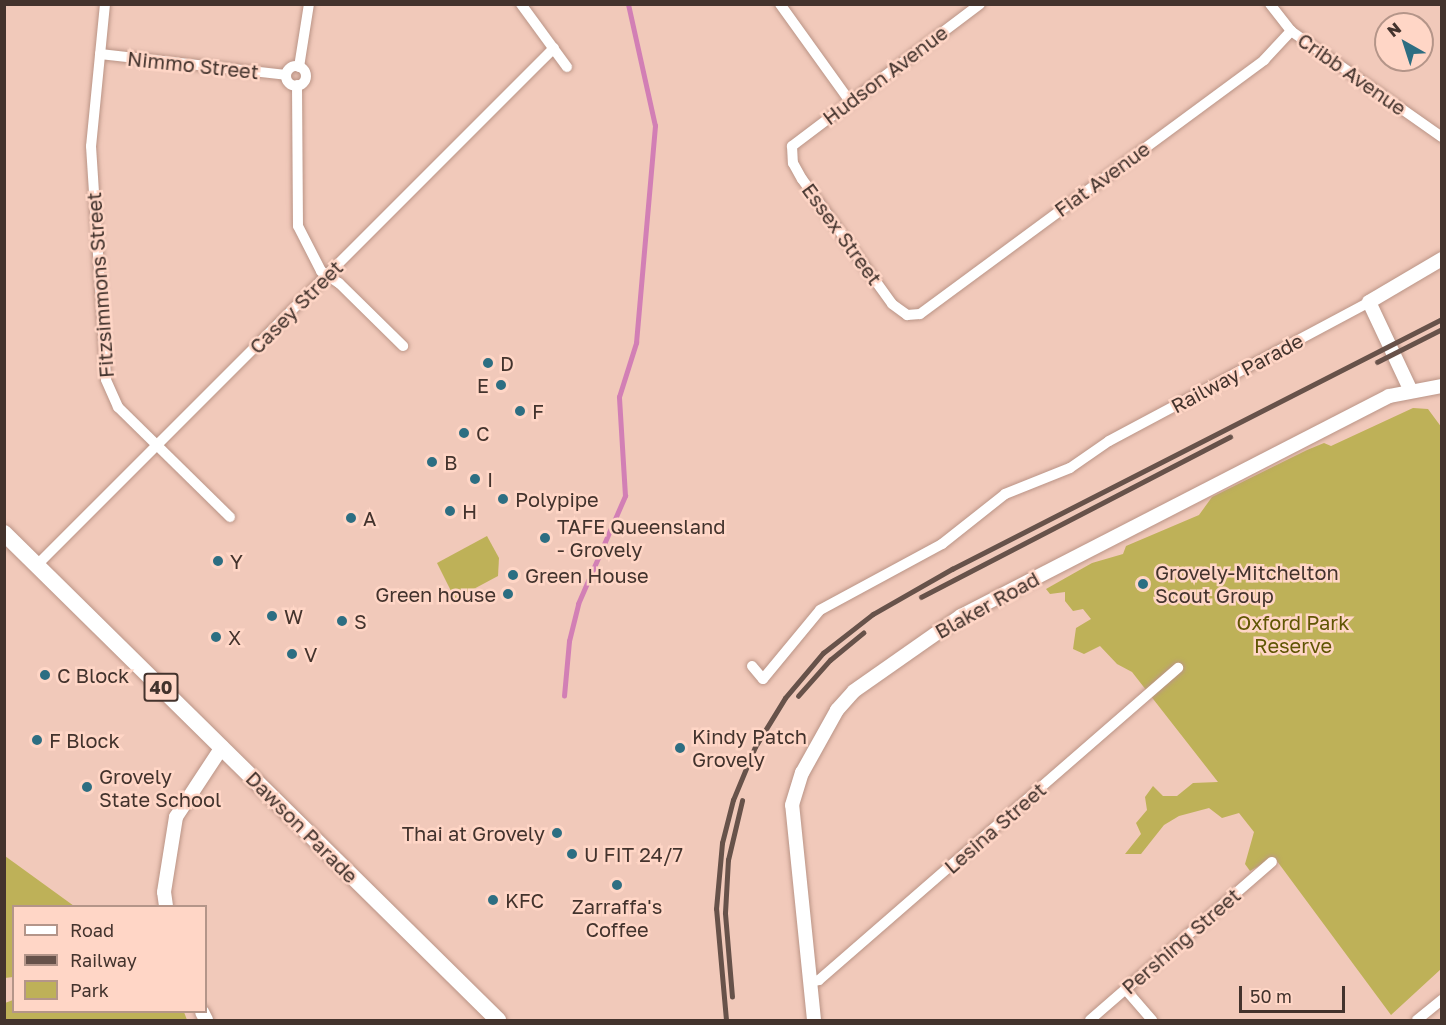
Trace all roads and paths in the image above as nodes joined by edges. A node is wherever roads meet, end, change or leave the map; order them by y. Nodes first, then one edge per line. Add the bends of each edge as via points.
1 (105, 4) edge
2 (309, 4) edge
3 (521, 4) edge
4 (780, 4) edge
5 (980, 4) edge
6 (1270, 4) edge
7 (1291, 31) junction
8 (554, 48) junction
9 (100, 54) junction
10 (299, 67) junction
11 (567, 67) dead end
12 (286, 75) junction
13 (297, 85) junction
14 (849, 100) junction
15 (1442, 137) edge
16 (792, 146) joint
17 (1442, 259) edge
18 (328, 276) junction
19 (1369, 302) junction
20 (907, 315) joint
21 (403, 346) dead end
22 (1442, 386) edge
23 (1410, 389) junction
24 (154, 447) junction
25 (230, 517) dead end
26 (4, 532) edge
27 (37, 565) junction
28 (752, 666) dead end
29 (1178, 668) dead end
30 (222, 747) junction
31 (1272, 862) dead end
32 (166, 905) edge
33 (809, 982) junction
34 (1126, 990) junction
35 (1442, 1000) edge
36 (498, 1020) edge
37 (814, 1020) edge
38 (1090, 1020) edge
39 (1152, 1020) edge
40 (1417, 1020) edge

1 - 9 street, Fitzsimmons Street
2 - 10 street
3 - 8 street
4 - 14 street
5 - 14 street, Hudson Avenue
6 - 7 street, Cribb Avenue
7 - 15 street, Cribb Avenue
7 - 20 street, Fiat Avenue via 1264,60 920,314
8 - 11 street
8 - 18 street, Casey Street
9 - 12 street, Nimmo Street
9 - 24 street, Fitzsimmons Street via 91,147 106,380 118,407
10 - 12 street via 292,67
10 - 13 street via 306,76
12 - 13 street via 290,84
13 - 18 street via 298,226 321,272
14 - 16 street, Hudson Avenue
16 - 20 street, Essex Street via 793,163 802,179 892,304
17 - 19 street, Railway Parade
18 - 21 street
18 - 24 street, Casey Street
19 - 23 street
19 - 28 street, Railway Parade via 1109,441 1070,468 1005,494 942,544 820,610 763,679
22 - 23 street, Blaker Road
23 - 33 street, Blaker Road via 1389,396 961,616 854,691 837,710 802,773 792,805
24 - 25 street, Fitzsimmons Street
24 - 27 street, Casey Street
26 - 27 main road, Dawson Parade / 40
27 - 30 main road, Dawson Parade / 40
29 - 33 street, Lesina Street via 819,981
30 - 32 street via 176,817 164,892
30 - 36 main road, Dawson Parade / 40
31 - 34 street, Pershing Street
33 - 37 street, Blaker Road
34 - 38 street, Pershing Street
34 - 39 street
35 - 40 street

